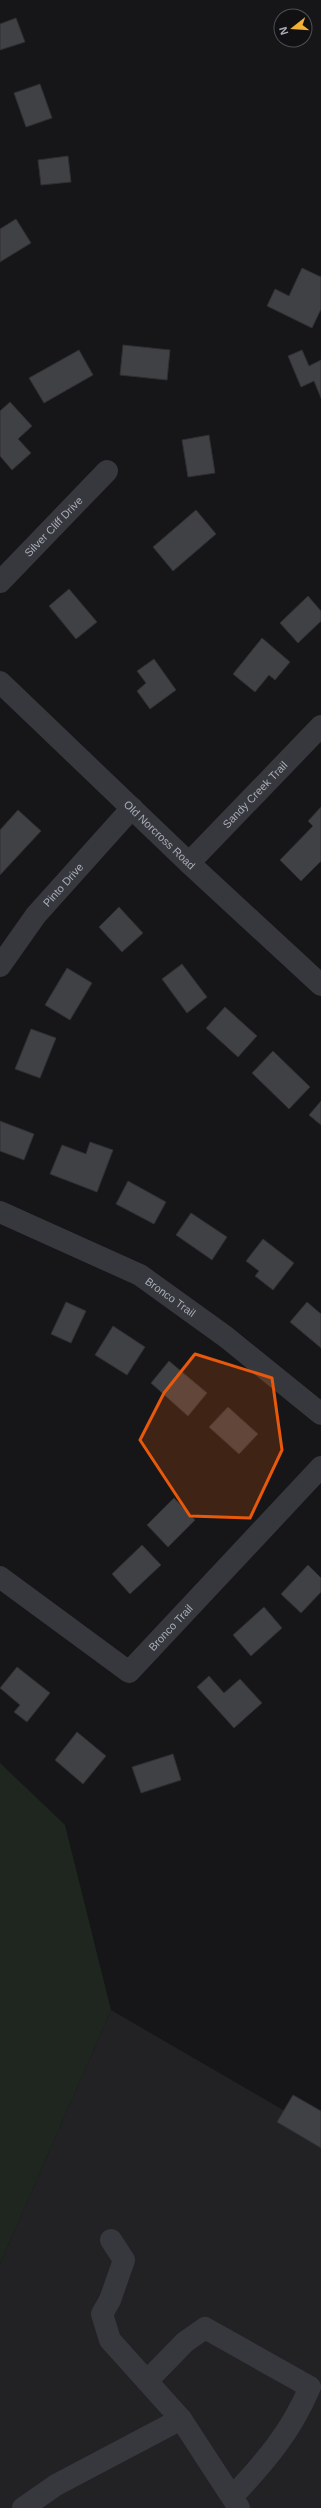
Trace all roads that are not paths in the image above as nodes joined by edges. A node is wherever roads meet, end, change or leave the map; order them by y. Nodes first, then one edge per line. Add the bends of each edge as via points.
1 (107, 471) dead end
2 (0, 582) edge
3 (0, 682) edge
4 (321, 726) edge
5 (132, 808) junction
6 (189, 863) junction
7 (0, 966) edge
8 (321, 985) edge
9 (0, 1212) edge
10 (321, 1414) edge
11 (321, 1467) edge
12 (0, 1577) edge
13 (111, 2240) dead end
14 (147, 2381) junction
15 (181, 2419) junction
16 (236, 2502) edge
17 (23, 2508) edge

1 - 2 street, Silver Cliff Drive
3 - 5 street, Old Norcross Road
4 - 6 street, Sandy Creek Trail
5 - 6 street, Old Norcross Road
5 - 7 street, Pinto Drive via 36,915
6 - 8 street, Old Norcross Road
9 - 10 street, Bronco Trail via 140,1275 226,1337
11 - 12 street, Bronco Trail via 129,1672
13 - 14 street via 124,2260 110,2300 102,2314 110,2340
14 - 15 street
14 - 16 street via 185,2342 205,2328 310,2387 299,2413
15 - 16 street
15 - 17 street via 56,2485

